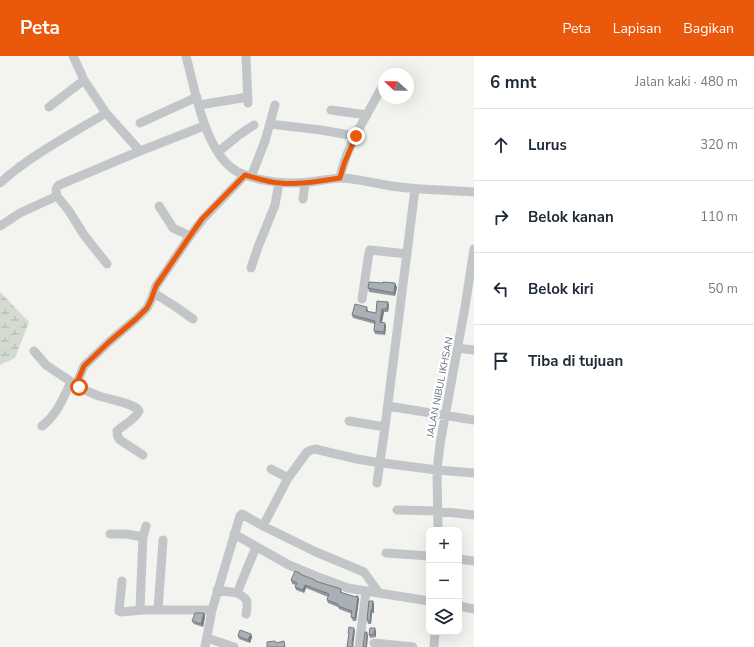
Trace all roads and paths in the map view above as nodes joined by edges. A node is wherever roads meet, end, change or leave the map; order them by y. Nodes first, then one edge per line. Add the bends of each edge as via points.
1 (73, 56) edge
2 (186, 56) edge
3 (246, 56) edge
4 (84, 80) junction
5 (378, 94) edge
6 (198, 101) junction
7 (275, 105) dead end
8 (49, 107) dead end
9 (331, 110) dead end
10 (106, 113) junction
11 (367, 115) junction
12 (140, 123) dead end
13 (270, 124) junction
14 (254, 125) dead end
15 (204, 126) junction
16 (356, 136) junction
17 (140, 151) junction
18 (218, 152) junction
19 (248, 176) junction
20 (340, 178) junction
21 (0, 183) edge
22 (279, 183) junction
23 (305, 183) junction
24 (415, 189) junction
25 (474, 192) edge
26 (57, 196) junction
27 (303, 199) dead end
28 (159, 206) dead end
29 (0, 226) edge
30 (190, 236) junction
31 (474, 249) edge
32 (407, 254) junction
33 (107, 264) dead end
34 (251, 268) dead end
35 (154, 293) junction
36 (362, 299) dead end
37 (193, 319) dead end
38 (458, 348) junction
39 (474, 350) edge
40 (34, 351) dead end
41 (75, 384) junction
42 (388, 406) junction
43 (444, 416) junction
44 (474, 420) edge
45 (349, 422) dead end
46 (42, 426) dead end
47 (385, 427) junction
48 (143, 455) dead end
49 (380, 462) junction
50 (272, 470) dead end
51 (436, 470) junction
52 (474, 473) edge
53 (288, 478) junction
54 (377, 483) dead end
55 (397, 510) dead end
56 (437, 510) junction
57 (474, 515) edge
58 (146, 526) dead end
59 (263, 526) junction
60 (438, 527) edge
61 (110, 534) dead end
62 (234, 534) junction
63 (143, 537) junction
64 (163, 540) dead end
65 (256, 547) junction
66 (386, 553) dead end
67 (426, 556) edge
68 (462, 559) edge
69 (474, 561) edge
70 (122, 580) dead end
71 (217, 590) junction
72 (366, 591) junction
73 (237, 593) junction
74 (379, 593) junction
75 (426, 601) edge
76 (462, 607) edge
77 (474, 609) edge
78 (142, 610) junction
79 (158, 610) junction
80 (212, 610) junction
81 (246, 614) dead end
82 (435, 635) edge
83 (206, 643) edge
84 (374, 643) dead end
85 (234, 647) edge
86 (359, 647) edge
87 (413, 647) edge
88 (434, 647) edge

1 - 4 street
2 - 6 street
3 - 6 street via 248,100
4 - 8 street
4 - 10 street
5 - 11 street
6 - 12 street
6 - 15 street
7 - 13 street
9 - 11 street
10 - 17 street
10 - 21 street via 30,159
11 - 16 street
13 - 16 street
13 - 19 street via 265,141
14 - 18 street
15 - 17 street
15 - 18 street
16 - 20 street
17 - 26 street via 59,185 56,188
18 - 19 street via 232,169
19 - 22 street
19 - 30 street via 202,219
20 - 23 street
20 - 24 street
22 - 23 street
22 - 34 street via 275,206
23 - 27 street
24 - 25 street
24 - 32 street
26 - 29 street via 20,213
26 - 33 street
28 - 30 street via 173,228
30 - 35 street via 156,286
31 - 38 street, JALAN NIBUL IKHSAN
32 - 36 street via 370,250
32 - 42 street
35 - 37 street
35 - 41 street via 147,308 84,366
38 - 39 street
38 - 43 street, JALAN NIBUL IKHSAN
40 - 41 street via 46,365
41 - 46 street via 54,415
41 - 48 street via 99,396 138,408 137,415 119,429 117,434 120,440
42 - 43 street
42 - 47 street
43 - 44 street
43 - 51 street, JALAN NIBUL IKHSAN
45 - 47 street
47 - 49 street
49 - 51 street
49 - 53 street via 315,449 307,452
49 - 54 street
50 - 53 street
51 - 52 street
51 - 56 street, JALAN NIBUL IKHSAN
53 - 59 street
55 - 56 street
56 - 57 street
56 - 60 street, JALAN NIBUL IKHSAN
58 - 63 street
59 - 62 street via 242,514
59 - 74 street via 364,572
61 - 63 street
62 - 65 street
62 - 71 street
63 - 78 street via 140,608
64 - 79 street
65 - 72 street via 318,577 348,588
65 - 73 street
66 - 67 street
68 - 69 street
70 - 78 street via 119,611
71 - 73 street
71 - 80 street
72 - 74 street
72 - 86 street
73 - 81 street via 245,597
74 - 75 street
76 - 77 street
78 - 79 street
79 - 80 street
80 - 83 street
82 - 88 street
83 - 85 street
84 - 87 street

